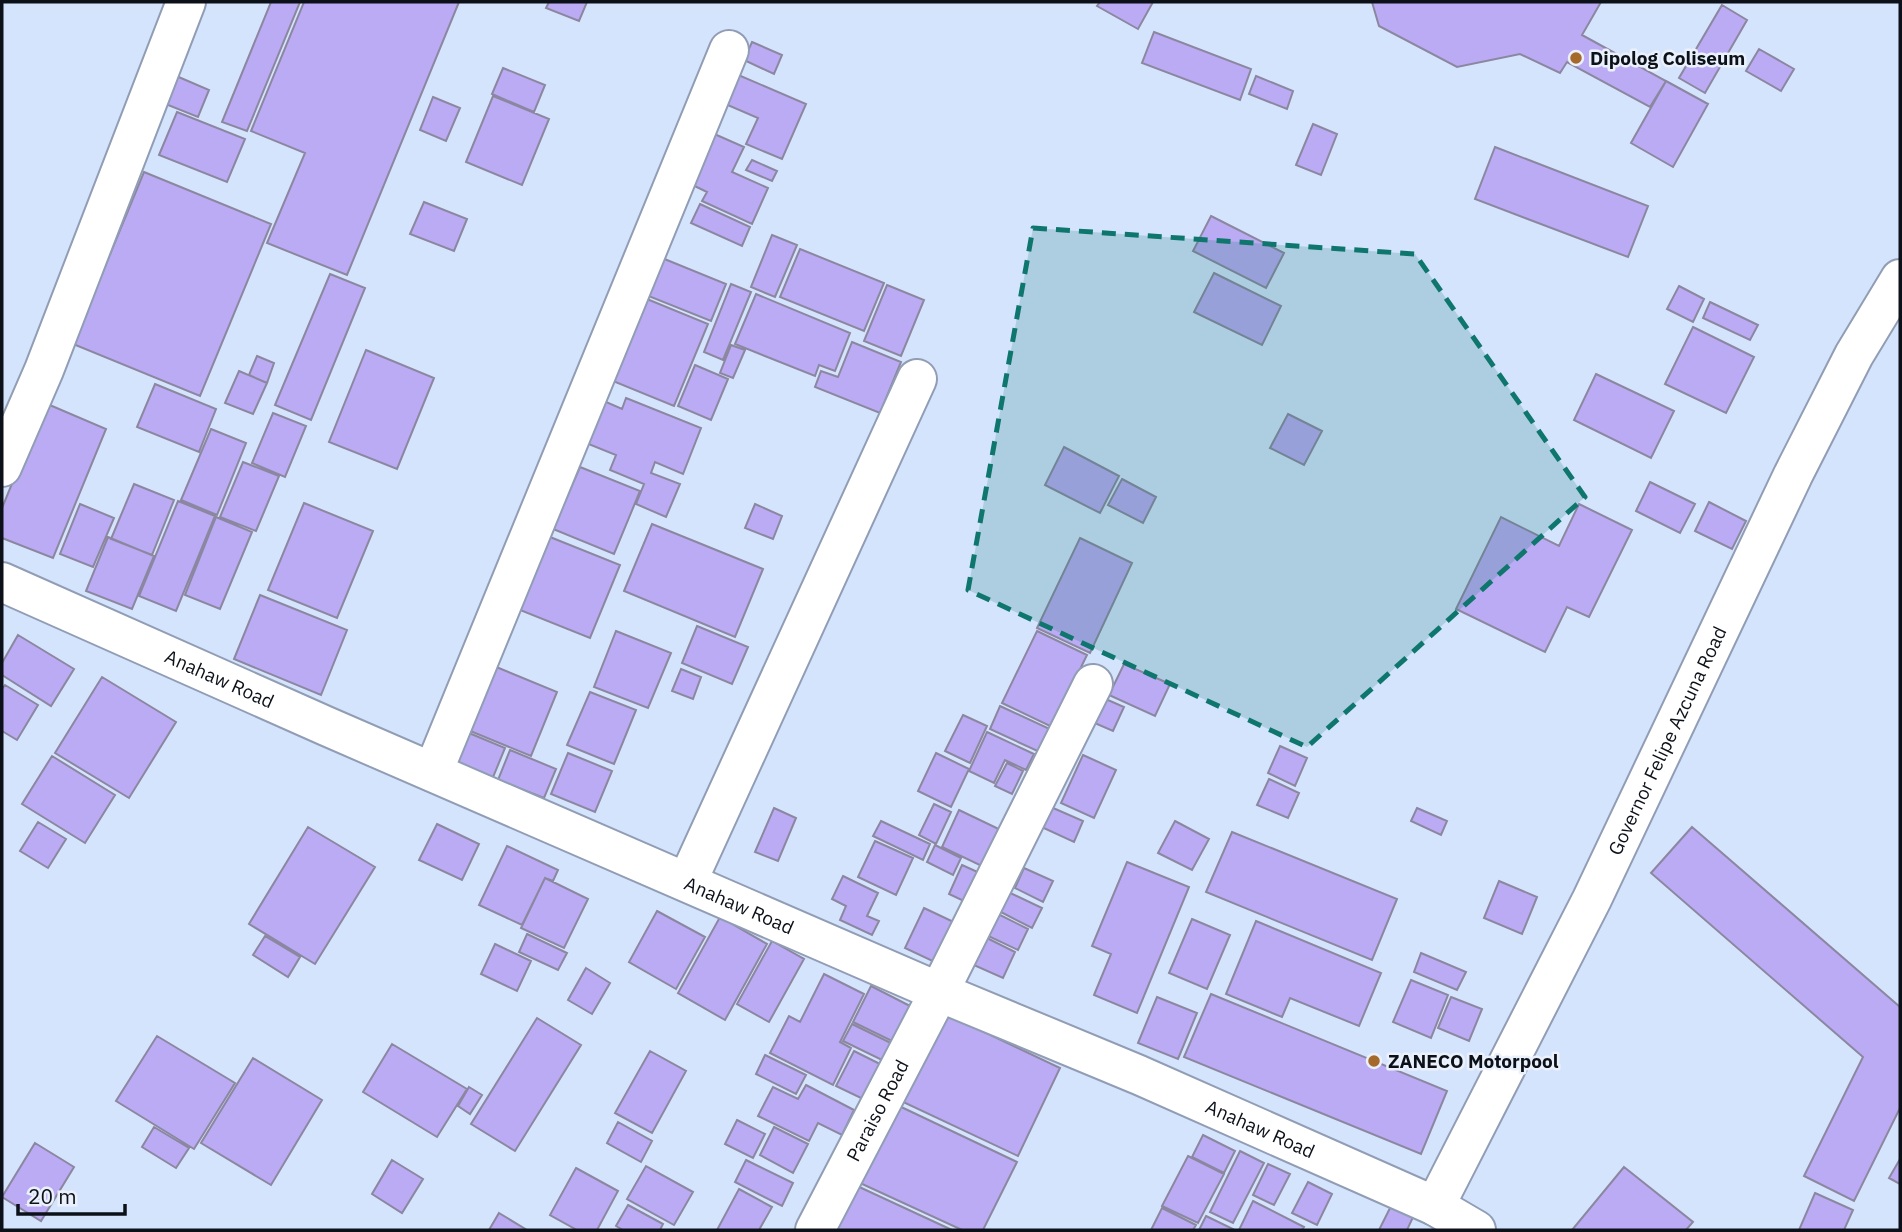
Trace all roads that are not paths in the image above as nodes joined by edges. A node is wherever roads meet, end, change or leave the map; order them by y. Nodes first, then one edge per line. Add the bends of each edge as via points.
1 (186, 2) edge
2 (729, 50) dead end
3 (1900, 279) edge
4 (917, 379) dead end
5 (2, 467) edge
6 (2, 582) edge
7 (1093, 684) dead end
8 (433, 772) junction
9 (687, 882) junction
10 (939, 992) junction
11 (1435, 1206) junction
12 (815, 1230) edge
13 (1476, 1230) edge

1 - 5 street via 48,361
2 - 8 street
3 - 11 street, Governor Felipe Azcuna Road via 1854,355 1793,475 1591,899
4 - 9 street
6 - 8 street, Anahaw Road
7 - 10 street, Paraiso Road
8 - 9 street, Anahaw Road
9 - 10 street, Anahaw Road
10 - 11 street, Anahaw Road
10 - 12 street, Paraiso Road
11 - 13 street, Anahaw Road

